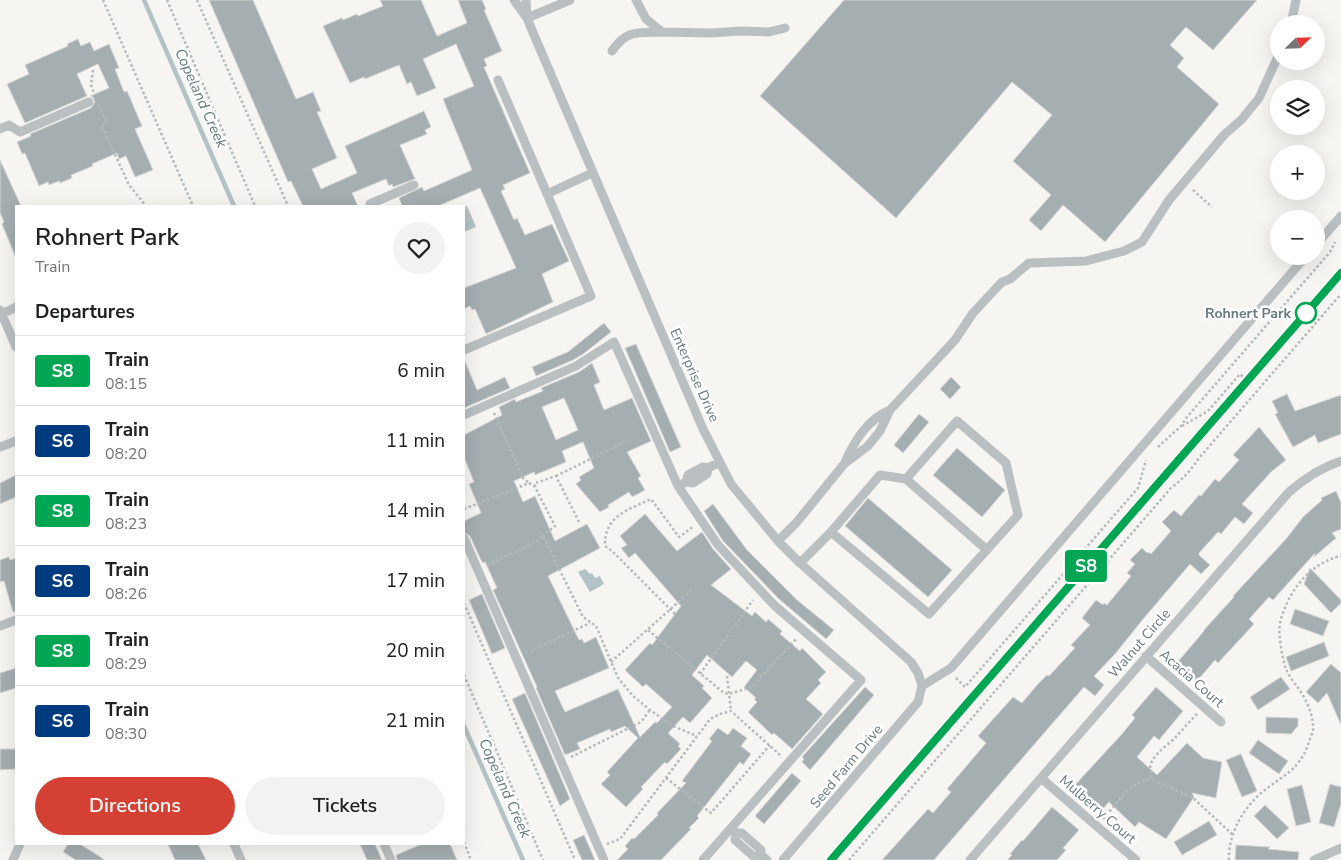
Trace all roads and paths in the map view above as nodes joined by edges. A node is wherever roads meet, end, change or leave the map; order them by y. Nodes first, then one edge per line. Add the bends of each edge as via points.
1 (103, 0) edge
2 (166, 0) edge
3 (196, 0) edge
4 (514, 0) edge
5 (526, 0) edge
6 (570, 0) edge
7 (636, 0) edge
8 (1296, 0) edge
9 (1293, 15) edge
10 (527, 18) junction
11 (785, 28) dead end
12 (662, 32) junction
13 (612, 50) dead end
14 (93, 70) dead end
15 (1272, 70) edge
16 (498, 80) dead end
17 (89, 102) dead end
18 (0, 129) edge
19 (592, 173) junction
20 (414, 185) dead end
21 (547, 194) junction
22 (145, 205) edge
23 (193, 205) edge
24 (255, 205) edge
25 (288, 205) edge
26 (371, 205) edge
27 (1341, 216) edge
28 (1325, 235) edge
29 (1337, 239) dead end
30 (1298, 265) edge
31 (1341, 294) edge
32 (15, 307) edge
33 (1, 312) edge
34 (15, 345) edge
35 (465, 350) edge
36 (1243, 377) dead end
37 (490, 404) junction
38 (890, 410) junction
39 (465, 415) edge
40 (1181, 426) junction
41 (15, 441) edge
42 (625, 442) dead end
43 (0, 447) edge
44 (1157, 448) dead end
45 (1152, 454) dead end
46 (1341, 461) edge
47 (720, 462) junction
48 (844, 464) junction
49 (556, 476) junction
50 (906, 479) junction
51 (529, 483) junction
52 (682, 484) junction
53 (535, 487) junction
54 (465, 509) edge
55 (702, 521) junction
56 (579, 522) dead end
57 (831, 532) junction
58 (544, 536) junction
59 (465, 540) edge
60 (778, 541) junction
61 (987, 550) junction
62 (1341, 556) edge
63 (800, 563) junction
64 (478, 570) junction
65 (692, 590) dead end
66 (760, 590) junction
67 (465, 605) edge
68 (671, 609) junction
69 (675, 614) dead end
70 (15, 620) edge
71 (590, 622) junction
72 (0, 626) edge
73 (648, 630) junction
74 (804, 631) junction
75 (1146, 656) junction
76 (516, 658) junction
77 (611, 662) junction
78 (700, 674) junction
79 (728, 676) dead end
80 (465, 677) edge
81 (956, 678) dead end
82 (922, 686) junction
83 (729, 694) junction
84 (1204, 706) junction
85 (650, 710) junction
86 (731, 711) junction
87 (1221, 722) dead end
88 (697, 736) junction
89 (770, 746) junction
90 (562, 762) junction
91 (789, 762) junction
92 (666, 778) junction
93 (1041, 778) junction
94 (1153, 780) junction
95 (1097, 826) junction
96 (733, 831) junction
97 (1232, 834) junction
98 (465, 844) edge
99 (20, 845) edge
100 (234, 845) edge
101 (384, 845) edge
102 (599, 848) junction
103 (1341, 848) edge
104 (764, 858) edge
105 (13, 860) edge
106 (241, 860) edge
107 (391, 860) edge
108 (472, 860) edge
109 (543, 860) edge
110 (575, 860) edge
111 (604, 860) edge
112 (703, 860) edge
113 (783, 860) edge
114 (849, 860) edge
115 (970, 860) edge
116 (1136, 860) edge
117 (1229, 860) edge
118 (1314, 860) edge

1 - 23 path
2 - 24 path
3 - 25 path
4 - 10 street, Enterprise Drive
5 - 10 street, Enterprise Drive
6 - 10 street
7 - 12 street via 646,19
8 - 9 street
10 - 19 street, Enterprise Drive
11 - 12 street via 770,32
12 - 13 street via 636,32 626,36
14 - 22 path via 91,84 106,120 102,126 129,185
15 - 38 street via 1259,98 1169,200 1142,242 1124,251 1086,261 1029,263 1002,282 973,313 955,340
16 - 21 street
17 - 18 street via 20,132 8,125
19 - 21 street
19 - 47 street, Enterprise Drive
20 - 26 street
21 - 35 street via 591,296
27 - 28 street
29 - 40 path via 1330,252
30 - 82 street via 951,668
31 - 114 path
32 - 33 street
33 - 34 street
36 - 40 path via 1240,374 1208,411
37 - 39 street
37 - 51 path via 523,478
37 - 52 street via 576,366 614,342
38 - 48 street via 868,446
38 - 48 street via 877,416 859,436
40 - 44 path
41 - 43 street
42 - 49 path
45 - 81 path via 1146,460 1138,488 965,687
46 - 75 street, Walnut Circle via 1325,466 1288,492
47 - 52 street via 708,468 708,474 693,483
47 - 60 street, Enterprise Drive via 732,484
48 - 60 street
49 - 53 path via 535,483
49 - 56 path
50 - 57 street via 880,475
50 - 61 street
50 - 61 street via 957,421 1006,462 1018,515
51 - 53 path
51 - 54 path
52 - 55 street
53 - 58 path via 555,526
55 - 66 street via 718,545
55 - 68 path via 679,537 651,499 614,518 607,530 605,546
57 - 61 street via 930,614
57 - 63 street
58 - 64 path
58 - 71 path via 583,617
59 - 64 street
60 - 63 street, Enterprise Drive
62 - 97 path via 1318,566 1302,579 1288,599 1280,625 1286,670 1312,715 1313,731 1306,751 1295,768 1245,811
63 - 82 street, Enterprise Drive via 912,662
64 - 76 street
65 - 68 path
66 - 74 street
66 - 78 path
67 - 110 path
68 - 69 path
68 - 73 path
70 - 72 street
71 - 76 path
71 - 77 path via 596,626
73 - 77 path
73 - 78 path
74 - 83 path via 752,687
74 - 91 street via 861,680
75 - 84 street, Acacia Court
75 - 93 street, Walnut Circle
76 - 90 street
77 - 85 path via 618,678
78 - 83 path
79 - 83 path
80 - 109 path
82 - 113 street, Seed Farm Drive via 918,702
83 - 86 path
84 - 87 street, Acacia Court
84 - 94 path via 1175,738 1159,750 1152,761 1150,774
85 - 88 path via 673,726
85 - 90 path via 641,722
86 - 88 path via 710,718
86 - 89 path
88 - 92 path
89 - 91 path
89 - 92 path via 711,813
90 - 102 street
91 - 96 street
92 - 102 path via 620,839
93 - 95 street, Mulberry Court
93 - 115 street, Walnut Circle
94 - 95 path via 1140,781 1130,789
94 - 97 path via 1192,797
95 - 116 street, Mulberry Court
96 - 104 street via 735,840 754,856
96 - 112 street
97 - 117 path
98 - 108 path
99 - 105 street
100 - 106 street
101 - 107 street
102 - 111 street
103 - 118 street

